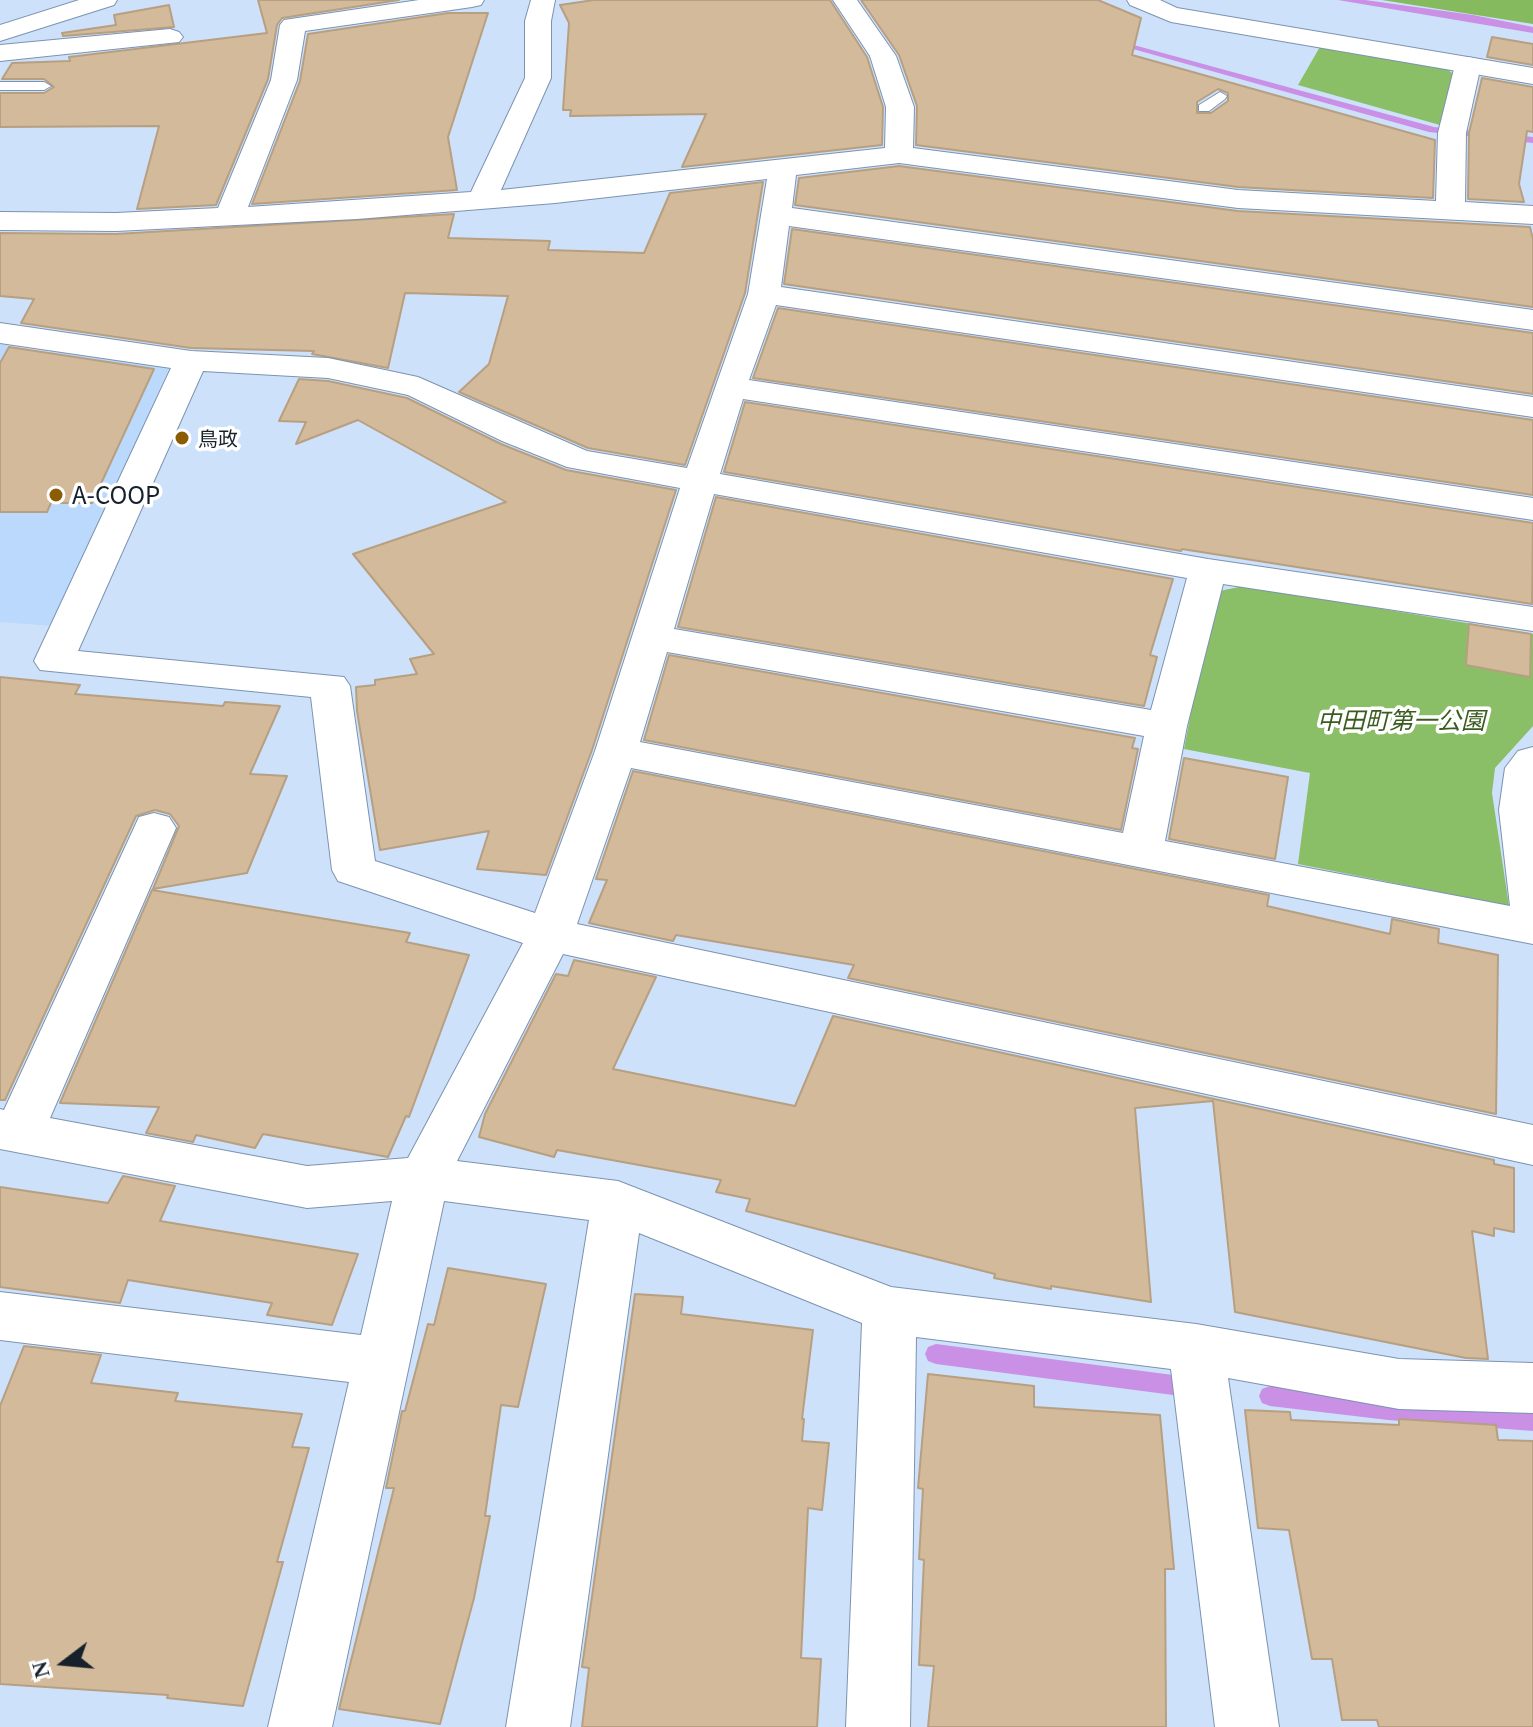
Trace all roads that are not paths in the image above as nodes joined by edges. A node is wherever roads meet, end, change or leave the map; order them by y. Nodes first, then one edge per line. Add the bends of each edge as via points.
1 (48, 0) edge
2 (105, 0) edge
3 (472, 0) edge
4 (543, 0) edge
5 (845, 0) edge
6 (1139, 0) edge
7 (0, 15) edge
8 (0, 33) edge
9 (170, 37) dead end
10 (0, 53) edge
11 (1468, 65) junction
12 (1533, 76) edge
13 (0, 86) edge
14 (44, 86) dead end
15 (1220, 96) dead end
16 (1204, 108) dead end
17 (899, 155) junction
18 (783, 167) junction
19 (482, 199) junction
20 (1450, 211) junction
21 (777, 215) junction
22 (1533, 215) edge
23 (230, 216) junction
24 (0, 221) edge
25 (764, 294) junction
26 (1533, 320) edge
27 (0, 333) edge
28 (191, 361) junction
29 (730, 387) junction
30 (1533, 407) edge
31 (703, 480) junction
32 (1533, 509) edge
33 (1208, 570) junction
34 (1533, 619) edge
35 (651, 637) junction
36 (1167, 726) junction
37 (616, 751) junction
38 (1533, 761) edge
39 (154, 828) dead end
40 (1141, 853) junction
41 (1533, 914) edge
42 (1533, 927) edge
43 (550, 935) junction
44 (10, 1130) edge
45 (1533, 1145) edge
46 (423, 1178) junction
47 (618, 1202) junction
48 (889, 1310) junction
49 (0, 1316) edge
50 (1196, 1348) junction
51 (382, 1362) junction
52 (1533, 1388) edge
53 (300, 1727) edge
54 (538, 1727) edge
55 (878, 1727) edge
56 (1247, 1727) edge

1 - 7 street
2 - 8 street
3 - 23 street via 293,25 284,80
4 - 19 street via 538,78
5 - 17 street via 883,56 900,107
6 - 11 street via 1171,14
9 - 10 street
11 - 12 street
11 - 20 street via 1452,133
13 - 14 lane
15 - 16 lane
17 - 18 street
17 - 20 street via 1238,199
18 - 19 street
18 - 21 street
19 - 23 street
20 - 22 street
21 - 25 street
21 - 26 street
23 - 24 street
25 - 29 street
25 - 30 street
27 - 28 street
28 - 31 street via 328,368 418,387 579,460
28 - 43 street via 54,661 330,686 354,870
29 - 31 street
29 - 32 street
31 - 33 street
31 - 35 street
33 - 34 street
33 - 36 street
35 - 36 street
35 - 37 street
36 - 40 street
37 - 40 street
37 - 43 street
38 - 41 street via 1526,768 1520,810
39 - 44 street
40 - 42 street
43 - 45 street
43 - 46 street
44 - 46 street via 307,1187
46 - 47 street
46 - 51 street
47 - 48 street
47 - 54 street
48 - 50 street
48 - 55 street
49 - 51 street
50 - 52 street via 1399,1384
50 - 56 street
51 - 53 street

